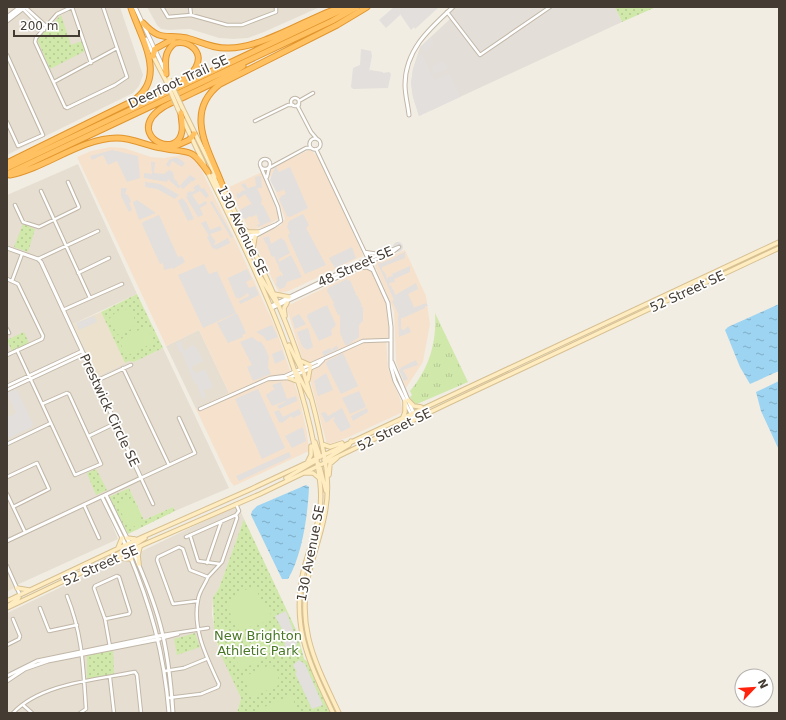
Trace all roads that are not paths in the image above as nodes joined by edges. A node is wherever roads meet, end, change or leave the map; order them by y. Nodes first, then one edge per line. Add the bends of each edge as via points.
1 (72, 7) edge
2 (103, 7) edge
3 (130, 7) edge
4 (135, 7) edge
5 (162, 7) edge
6 (190, 7) edge
7 (276, 7) edge
8 (341, 7) edge
9 (348, 7) edge
10 (357, 7) edge
11 (367, 7) edge
12 (453, 7) edge
13 (550, 7) edge
14 (23, 8) edge
15 (447, 12) junction
16 (191, 15) junction
17 (7, 17) edge
18 (7, 21) edge
19 (143, 23) junction
20 (46, 27) junction
21 (44, 30) junction
22 (180, 38) junction
23 (117, 48) junction
24 (155, 49) junction
25 (265, 53) junction
26 (7, 55) edge
27 (153, 56) junction
28 (91, 63) junction
29 (167, 78) junction
30 (54, 82) junction
31 (313, 93) dead end
32 (291, 101) junction
33 (297, 103) junction
34 (288, 105) junction
35 (180, 110) junction
36 (409, 115) dead end
37 (108, 120) junction
38 (256, 120) dead end
39 (7, 122) edge
40 (312, 132) junction
41 (193, 136) junction
42 (312, 139) junction
43 (317, 139) junction
44 (310, 143) junction
45 (196, 146) junction
46 (162, 148) junction
47 (306, 148) junction
48 (311, 148) junction
49 (317, 149) junction
50 (268, 160) junction
51 (281, 161) junction
52 (7, 163) edge
53 (261, 167) junction
54 (7, 168) edge
55 (269, 168) junction
56 (208, 172) junction
57 (7, 175) edge
58 (267, 180) junction
59 (68, 182) dead end
60 (224, 190) junction
61 (41, 191) dead end
62 (15, 205) dead end
63 (54, 220) junction
64 (278, 224) junction
65 (241, 227) junction
66 (98, 231) dead end
67 (258, 232) junction
68 (255, 237) junction
69 (244, 240) junction
70 (779, 242) edge
71 (66, 246) junction
72 (7, 248) edge
73 (779, 248) edge
74 (253, 252) junction
75 (365, 252) junction
76 (22, 254) junction
77 (378, 254) junction
78 (109, 258) dead end
79 (38, 259) junction
80 (369, 261) junction
81 (357, 268) junction
82 (373, 270) junction
83 (78, 273) junction
84 (257, 276) junction
85 (7, 279) edge
86 (12, 281) junction
87 (122, 284) dead end
88 (274, 294) junction
89 (289, 297) junction
90 (90, 298) junction
91 (287, 303) junction
92 (277, 304) junction
93 (271, 307) junction
94 (63, 310) junction
95 (285, 319) junction
96 (7, 329) edge
97 (9, 334) dead end
98 (284, 338) junction
99 (391, 340) junction
100 (17, 350) junction
101 (83, 353) junction
102 (7, 355) edge
103 (301, 362) junction
104 (131, 365) dead end
105 (310, 366) junction
106 (123, 368) junction
107 (302, 369) junction
108 (297, 373) junction
109 (30, 378) junction
110 (289, 378) junction
111 (268, 379) junction
112 (96, 381) junction
113 (298, 382) junction
114 (308, 383) junction
115 (7, 386) edge
116 (7, 390) edge
117 (312, 401) junction
118 (406, 401) junction
119 (42, 404) junction
120 (426, 406) junction
121 (200, 409) dead end
122 (413, 416) junction
123 (403, 417) junction
124 (179, 418) dead end
125 (51, 423) junction
126 (116, 423) junction
127 (311, 435) junction
128 (89, 436) junction
129 (351, 441) junction
130 (347, 443) junction
131 (7, 444) edge
132 (322, 444) junction
133 (345, 453) junction
134 (320, 460) junction
135 (307, 462) junction
136 (169, 465) junction
137 (301, 474) junction
138 (7, 477) edge
139 (142, 478) junction
140 (320, 481) junction
141 (279, 484) junction
142 (7, 494) edge
143 (106, 495) junction
144 (102, 497) junction
145 (153, 504) dead end
146 (235, 504) junction
147 (84, 505) junction
148 (13, 507) junction
149 (326, 512) junction
150 (236, 515) junction
151 (221, 521) junction
152 (25, 532) junction
153 (150, 534) junction
154 (190, 535) junction
155 (186, 537) dead end
156 (99, 538) dead end
157 (122, 538) junction
158 (127, 538) junction
159 (138, 539) junction
160 (7, 541) edge
161 (131, 547) junction
162 (140, 547) junction
163 (117, 549) junction
164 (127, 549) junction
165 (114, 558) junction
166 (131, 559) junction
167 (108, 560) junction
168 (207, 563) junction
169 (139, 564) junction
170 (220, 564) junction
171 (7, 566) edge
172 (208, 577) junction
173 (17, 588) junction
174 (32, 589) junction
175 (20, 595) junction
176 (67, 596) dead end
177 (7, 601) edge
178 (23, 601) junction
179 (197, 601) junction
180 (7, 607) edge
181 (40, 608) dead end
182 (13, 619) dead end
183 (105, 619) junction
184 (77, 625) junction
185 (208, 628) dead end
186 (199, 629) junction
187 (163, 637) junction
188 (158, 638) junction
189 (308, 642) junction
190 (7, 645) edge
191 (111, 647) junction
192 (306, 652) junction
193 (83, 653) junction
194 (206, 658) junction
195 (167, 671) junction
196 (8, 678) edge
197 (110, 678) junction
198 (84, 683) junction
199 (326, 685) junction
200 (170, 698) junction
201 (24, 705) junction
202 (13, 713) edge
203 (32, 713) edge
204 (80, 713) edge
205 (114, 713) edge
206 (141, 713) edge
207 (169, 713) edge
208 (173, 713) edge
209 (332, 713) edge
210 (339, 713) edge

1 - 20 street via 57,14
1 - 28 street
2 - 23 street
3 - 27 street, 130 Avenue SE
3 - 52 highway via 150,64 151,79 144,92 131,102
4 - 19 street, 130 Avenue SE
5 - 16 street via 168,17
6 - 16 street
7 - 16 street via 276,12 242,25 227,25
8 - 22 highway via 242,47 215,47
9 - 37 highway, Deerfoot Trail SE
10 - 25 highway, Deerfoot Trail SE
11 - 60 highway via 337,25 220,84 208,94 201,109 200,126
12 - 15 street
13 - 15 street via 480,55
14 - 17 street
14 - 18 street
14 - 20 street
14 - 21 street
15 - 36 street via 422,37 410,55 404,86
19 - 22 highway via 159,36
19 - 24 street, 130 Avenue SE
20 - 21 street
21 - 30 street via 34,42
22 - 24 highway
23 - 28 street
23 - 30 street via 127,77 115,85 67,108
24 - 27 highway
24 - 29 street, 130 Avenue SE
25 - 35 highway via 155,113 148,128 154,140 166,145 178,140 182,132
25 - 57 highway, Deerfoot Trail SE
26 - 39 street via 43,135 18,146
27 - 29 main road, 130 Avenue SE
28 - 30 street
29 - 35 main road, 130 Avenue SE, bridge
29 - 37 highway via 165,61 168,50 175,43 183,42 190,45 196,51 198,61 188,76 116,113
31 - 33 street
32 - 33 street
32 - 33 street via 293,98
32 - 34 street
33 - 34 street
33 - 40 street
34 - 38 street
35 - 41 main road, 130 Avenue SE
35 - 41 main road, 130 Avenue SE
37 - 54 highway, Deerfoot Trail SE
40 - 42 street
40 - 43 street
41 - 45 main road, 130 Avenue SE
41 - 46 highway via 177,146
41 - 60 main road, 130 Avenue SE
42 - 43 street
42 - 44 street
43 - 49 street via 321,144
44 - 47 street
44 - 48 street
45 - 56 main road, 130 Avenue SE
45 - 69 main road via 212,172
46 - 56 highway via 192,152
46 - 57 highway via 126,139 106,139 23,172
47 - 48 street
47 - 51 street
48 - 49 street
49 - 75 street
50 - 51 street
50 - 53 street via 261,160
50 - 55 street
51 - 55 street
53 - 55 street
53 - 58 street
55 - 58 street
56 - 69 main road, 130 Avenue SE
58 - 64 street via 281,221
59 - 63 street via 79,206
60 - 65 main road, 130 Avenue SE
61 - 63 street
62 - 63 street via 23,222 36,227
63 - 71 street
64 - 67 street
64 - 68 street
65 - 67 main road via 248,232
65 - 69 main road, 130 Avenue SE
66 - 71 street
67 - 69 street
68 - 69 street
68 - 74 main road
69 - 74 main road, 130 Avenue SE
69 - 84 main road, 130 Avenue SE
70 - 120 main road, 52 Street SE
71 - 79 street
71 - 83 street
72 - 76 street
73 - 122 main road, 52 Street SE
74 - 88 main road, 130 Avenue SE
75 - 77 street
75 - 80 street
76 - 79 street
76 - 86 street
77 - 80 street, 48 Street SE
77 - 80 street, 48 Street SE via 399,247
78 - 83 street
79 - 94 street, Prestwick Circle SE
80 - 81 street, 48 Street SE
80 - 82 street
80 - 89 street, 48 Street SE
81 - 82 street via 367,267
81 - 91 street, 48 Street SE
82 - 99 street via 388,303 391,315
83 - 90 street
84 - 92 main road via 261,278
84 - 93 main road, 130 Avenue SE
85 - 86 street
86 - 100 street via 18,284 43,336 42,339
87 - 90 street
88 - 89 main road
88 - 92 main road, 130 Avenue SE
89 - 92 street, 48 Street SE
90 - 94 street
91 - 92 street, 48 Street SE
91 - 95 main road via 284,308
92 - 93 street, 48 Street SE
92 - 95 main road, 130 Avenue SE
93 - 98 main road, 130 Avenue SE
94 - 101 street, Prestwick Circle SE
95 - 103 main road, 130 Avenue SE
96 - 97 street
98 - 107 main road
98 - 108 main road, 130 Avenue SE
99 - 105 street via 366,340
99 - 118 street via 391,361
100 - 102 street
100 - 109 street
101 - 109 street
101 - 112 street, Prestwick Circle SE
103 - 105 main road
103 - 107 main road, 130 Avenue SE
104 - 106 street
105 - 107 street
105 - 114 main road
106 - 112 street
106 - 136 street
107 - 108 street
107 - 114 main road, 130 Avenue SE
108 - 110 street
108 - 111 street
108 - 113 main road, 130 Avenue SE
108 - 117 main road
109 - 115 street
109 - 116 street
109 - 119 street
110 - 111 street
110 - 113 main road
111 - 121 street
112 - 126 street, Prestwick Circle SE
113 - 127 main road, 130 Avenue SE
114 - 117 main road, 130 Avenue SE
117 - 132 main road, 130 Avenue SE
118 - 120 main road via 414,406
118 - 122 street
118 - 123 main road
119 - 125 street
119 - 128 street via 69,394
120 - 122 main road, 52 Street SE
122 - 123 main road, 52 Street SE
122 - 133 main road, 52 Street SE
123 - 129 main road, 52 Street SE
124 - 136 street via 195,453
125 - 128 street via 75,475 101,464
125 - 131 street
126 - 128 street
126 - 139 street, Prestwick Circle SE
127 - 134 main road, 130 Avenue SE
127 - 135 main road via 312,453
129 - 130 main road, 52 Street SE
129 - 134 main road via 349,445
130 - 132 main road via 330,447
130 - 134 main road, 52 Street SE
132 - 134 main road, 130 Avenue SE
133 - 134 main road, 52 Street SE
133 - 149 main road via 330,464
134 - 135 main road, 52 Street SE
134 - 137 main road, 52 Street SE
134 - 140 main road, 130 Avenue SE
134 - 141 main road
134 - 149 main road, 130 Avenue SE via 328,479
135 - 153 main road, 52 Street SE
136 - 139 street
137 - 140 main road via 314,473
137 - 141 main road, 52 Street SE
138 - 148 street via 37,463 49,489
139 - 143 street, Prestwick Circle SE
139 - 145 street
140 - 192 main road, 130 Avenue SE via 321,497 317,527 304,568 299,599 299,625
141 - 146 main road, 52 Street SE
142 - 148 street
143 - 144 street, Prestwick Circle SE
143 - 158 street
144 - 147 street, Prestwick Circle SE
144 - 157 street
146 - 150 street via 239,512
146 - 162 main road, 52 Street SE
147 - 152 street, Prestwick Circle SE
147 - 156 street
148 - 152 street
149 - 189 main road, 130 Avenue SE via 304,595
150 - 151 street
150 - 170 street
151 - 154 street
151 - 168 street
152 - 160 street, Prestwick Circle SE
153 - 159 main road, 52 Street SE
153 - 161 main road
154 - 155 street
154 - 168 street via 198,561
157 - 163 main road
157 - 164 street
158 - 159 main road
158 - 161 street
159 - 161 main road, 52 Street SE
161 - 162 main road, 52 Street SE
161 - 164 main road
161 - 164 main road, 52 Street SE
161 - 169 street
162 - 169 main road
163 - 164 main road, 52 Street SE
163 - 174 main road, 52 Street SE
164 - 165 main road, 52 Street SE
164 - 166 street
164 - 167 main road
165 - 166 main road
165 - 167 main road, 52 Street SE
166 - 188 street via 143,586
167 - 178 main road, 52 Street SE
168 - 170 street
169 - 187 street via 153,600
170 - 172 street
171 - 173 street
172 - 179 street
172 - 179 street via 190,570 183,549 179,547 158,557 172,604
173 - 174 main road
173 - 175 street
174 - 175 main road, 52 Street SE
175 - 177 main road, 52 Street SE
175 - 178 main road
175 - 180 main road
176 - 184 street
178 - 180 main road, 52 Street SE
179 - 186 street
181 - 184 street via 49,631
182 - 190 street via 20,636
183 - 183 street via 94,588 117,576 120,577 130,612
183 - 191 street
184 - 193 street
185 - 186 street
186 - 187 street
186 - 194 street
187 - 188 street
187 - 195 street
188 - 191 street
188 - 195 street
189 - 192 main road
189 - 199 main road, 130 Avenue SE
191 - 193 street
192 - 199 main road
192 - 209 main road, 130 Avenue SE
193 - 196 street via 37,661
193 - 198 street
194 - 195 street via 184,668
194 - 200 street via 218,687 201,694
195 - 200 street
197 - 198 street
197 - 205 street
197 - 206 street via 135,672
198 - 201 street via 45,692
198 - 204 street via 86,709
199 - 210 main road, 130 Avenue SE
200 - 207 street
200 - 208 street
201 - 202 street
201 - 203 street

